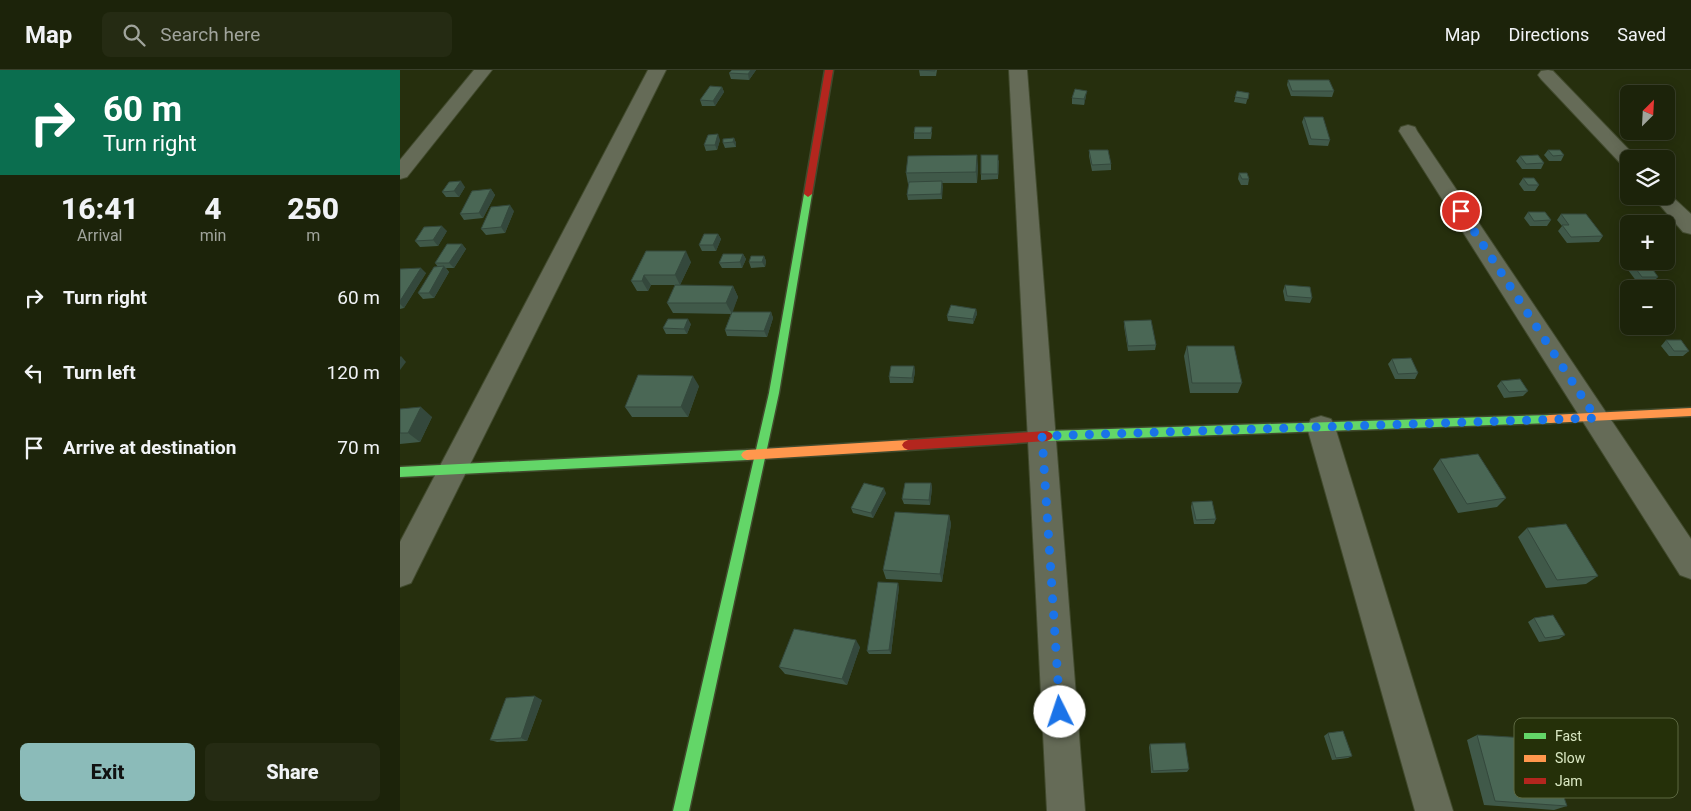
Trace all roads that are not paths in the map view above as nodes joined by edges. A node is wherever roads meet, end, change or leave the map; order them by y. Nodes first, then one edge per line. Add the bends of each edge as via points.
1 (483, 70) edge
2 (657, 70) edge
3 (829, 70) edge
4 (1018, 70) edge
5 (1547, 75) dead end
6 (1408, 131) dead end
7 (1620, 152) edge
8 (400, 173) edge
9 (1670, 205) edge
10 (1691, 227) edge
11 (1691, 412) edge
12 (1596, 418) junction
13 (1321, 427) junction
14 (1042, 436) junction
15 (761, 454) junction
16 (454, 468) junction
17 (400, 472) edge
18 (1691, 565) edge
19 (400, 573) edge
20 (681, 811) edge
21 (1066, 811) edge
22 (1434, 811) edge

1 - 8 street
2 - 16 street
3 - 15 street
4 - 14 street
5 - 7 street
6 - 12 street
9 - 10 street
11 - 12 street
12 - 13 street
12 - 18 street
13 - 14 street
13 - 22 street
14 - 15 street
14 - 21 street
15 - 16 street
15 - 20 street
16 - 17 street
16 - 19 street

